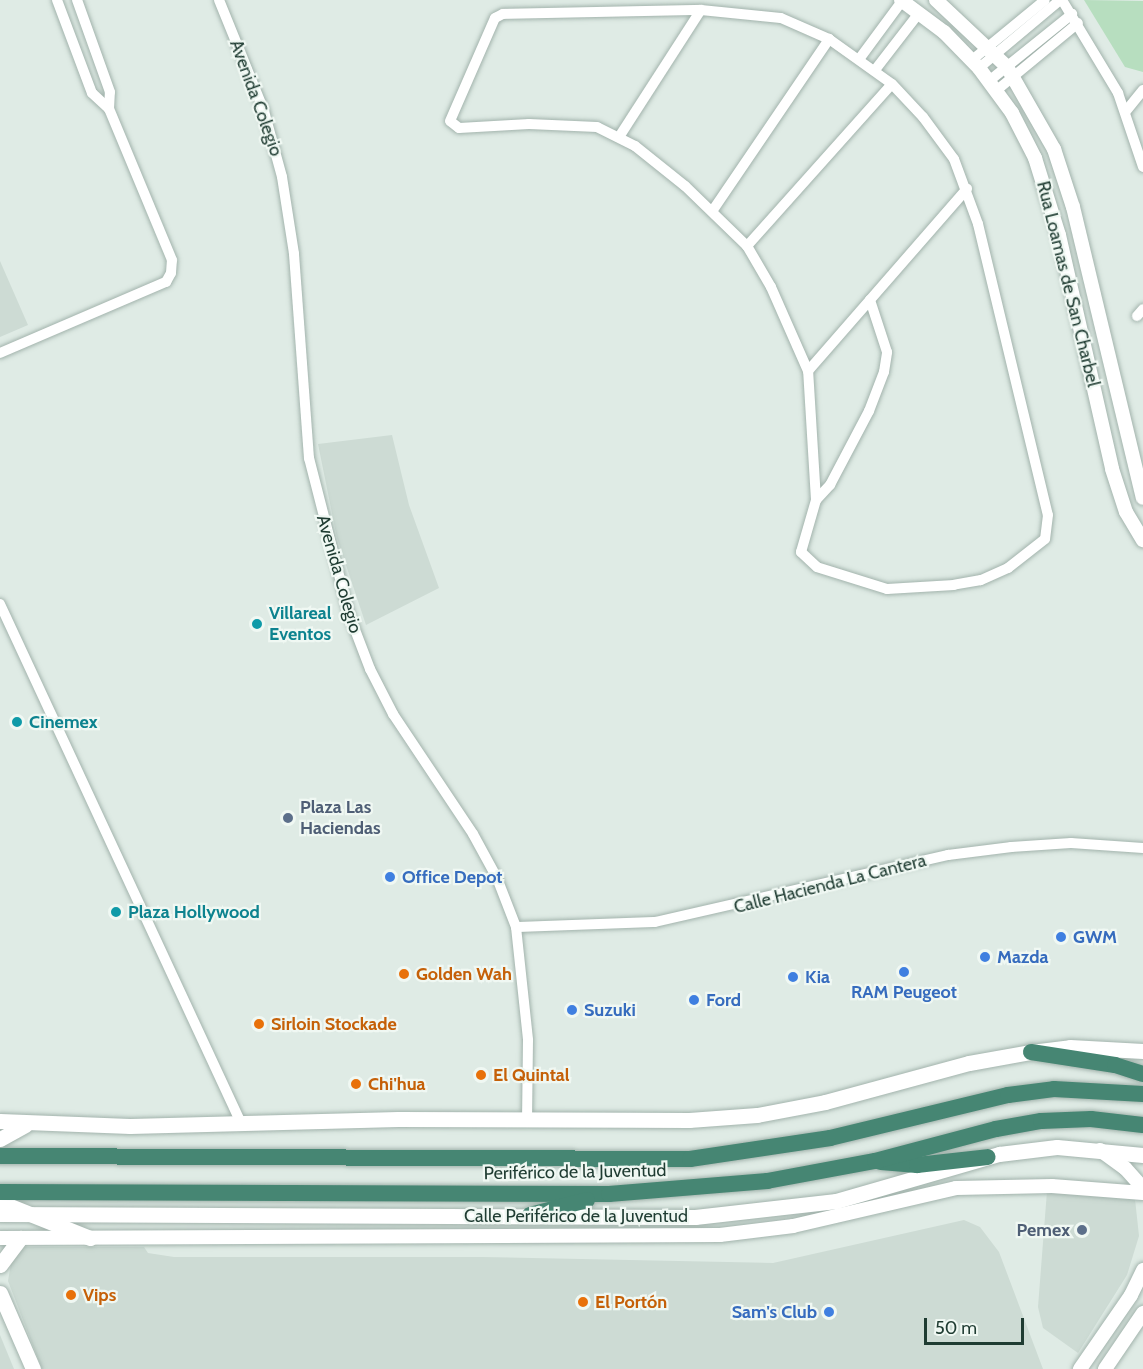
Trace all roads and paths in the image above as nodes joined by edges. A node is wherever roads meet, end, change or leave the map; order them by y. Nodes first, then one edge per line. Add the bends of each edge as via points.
1 (57, 0) edge
2 (77, 0) edge
3 (219, 0) edge
4 (936, 0) edge
5 (1045, 0) edge
6 (1061, 0) edge
7 (902, 1) edge
8 (700, 10) junction
9 (919, 14) junction
10 (1075, 19) junction
11 (1029, 20) junction
12 (829, 39) junction
13 (1046, 42) junction
14 (993, 51) junction
15 (860, 58) junction
16 (976, 64) junction
17 (875, 70) junction
18 (1010, 72) junction
19 (892, 84) junction
20 (993, 86) junction
21 (1143, 90) edge
22 (109, 110) junction
23 (1126, 111) junction
24 (619, 137) junction
25 (1143, 167) edge
26 (967, 189) junction
27 (713, 210) junction
28 (747, 246) junction
29 (870, 300) junction
30 (0, 353) edge
31 (808, 371) junction
32 (1143, 498) edge
33 (816, 500) junction
34 (1143, 540) edge
35 (0, 604) edge
36 (1143, 848) edge
37 (516, 927) junction
38 (1143, 1051) edge
39 (1031, 1052) junction
40 (1143, 1074) edge
41 (1143, 1094) edge
42 (526, 1119) junction
43 (0, 1121) edge
44 (33, 1122) junction
45 (242, 1123) junction
46 (1143, 1125) edge
47 (0, 1138) edge
48 (1098, 1149) junction
49 (1143, 1155) edge
50 (0, 1156) edge
51 (988, 1157) junction
52 (875, 1161) junction
53 (1126, 1169) junction
54 (1143, 1177) edge
55 (1143, 1188) edge
56 (0, 1192) edge
57 (1143, 1193) edge
58 (609, 1194) junction
59 (0, 1202) edge
60 (27, 1212) junction
61 (0, 1214) edge
62 (500, 1215) junction
63 (530, 1215) junction
64 (500, 1237) junction
65 (0, 1238) edge
66 (20, 1238) junction
67 (90, 1238) junction
68 (0, 1265) edge
69 (1143, 1270) edge
70 (0, 1293) edge
71 (1137, 1298) edge
72 (1143, 1313) edge
73 (33, 1369) edge
74 (1080, 1369) edge
75 (1105, 1369) edge

1 - 22 street via 92,93
2 - 22 street via 110,92
3 - 37 street, Avenida Colegio via 264,111 282,177 295,265 309,458 349,614 389,705 473,834
4 - 14 street, Rua Loamas de San Charbel
5 - 11 street
6 - 10 street
6 - 11 street
7 - 9 street, Rua Loamas de San Charbel
7 - 15 street
8 - 12 street via 781,18
8 - 24 street
8 - 24 street via 503,14 495,18 450,121 459,128 583,124
9 - 16 street, Rua Loamas de San Charbel
9 - 17 street
10 - 13 street
10 - 23 street
11 - 13 street
11 - 14 street
12 - 15 street
12 - 27 street
13 - 18 street
14 - 16 street
14 - 18 street, Rua Loamas de San Charbel
15 - 17 street
16 - 20 street, Rua Loamas de San Charbel
17 - 19 street
18 - 20 street
18 - 32 street, Rua Loamas de San Charbel via 1043,125 1070,198
19 - 26 street via 943,143
19 - 28 street
20 - 34 street, Rua Loamas de San Charbel via 1024,135 1050,199 1112,469 1126,512
21 - 23 street
22 - 30 street via 172,260 171,273 166,282
23 - 25 street
24 - 27 street
26 - 29 street
26 - 33 street via 1048,515 1045,539 1008,568 981,580 887,589 840,577 817,567 801,552
27 - 28 street
28 - 31 street via 775,296
29 - 31 street
29 - 33 street via 886,352 884,372 869,411 830,484
31 - 33 street
35 - 45 street
36 - 37 street, Calle Hacienda La Cantera via 1071,843 1011,847 948,855 667,921
37 - 42 street, Avenida Colegio via 525,984
38 - 39 main road via 1070,1047
39 - 40 highway via 1115,1065
39 - 42 main road via 969,1063 825,1102 757,1115 688,1120
41 - 50 highway, Periférico de la Juventud via 1054,1089 1008,1095 830,1138 690,1159
42 - 45 main road
43 - 44 main road
44 - 45 main road via 130,1126
44 - 47 main road
46 - 52 highway, Periférico de la Juventud via 1091,1119 1041,1121
48 - 49 main road, Calle Periférico de la Juventud
48 - 51 main road, Calle Periférico de la Juventud via 1056,1147
48 - 53 street
51 - 52 highway via 917,1165
51 - 63 main road, Calle Periférico de la Juventud via 836,1200 774,1210 695,1217
52 - 58 highway, Periférico de la Juventud via 767,1181
53 - 54 street
53 - 55 street
56 - 58 highway, Periférico de la Juventud
57 - 64 street via 1052,1186 956,1188 793,1226 720,1236
58 - 63 highway
59 - 60 main road
60 - 61 main road, Calle Periférico de la Juventud
60 - 62 main road, Calle Periférico de la Juventud via 243,1217
60 - 67 main road
62 - 63 main road, Calle Periférico de la Juventud
62 - 64 street
64 - 67 street
65 - 66 street
66 - 67 street
66 - 68 main road
69 - 71 street
70 - 73 main road
71 - 74 street
72 - 75 street

